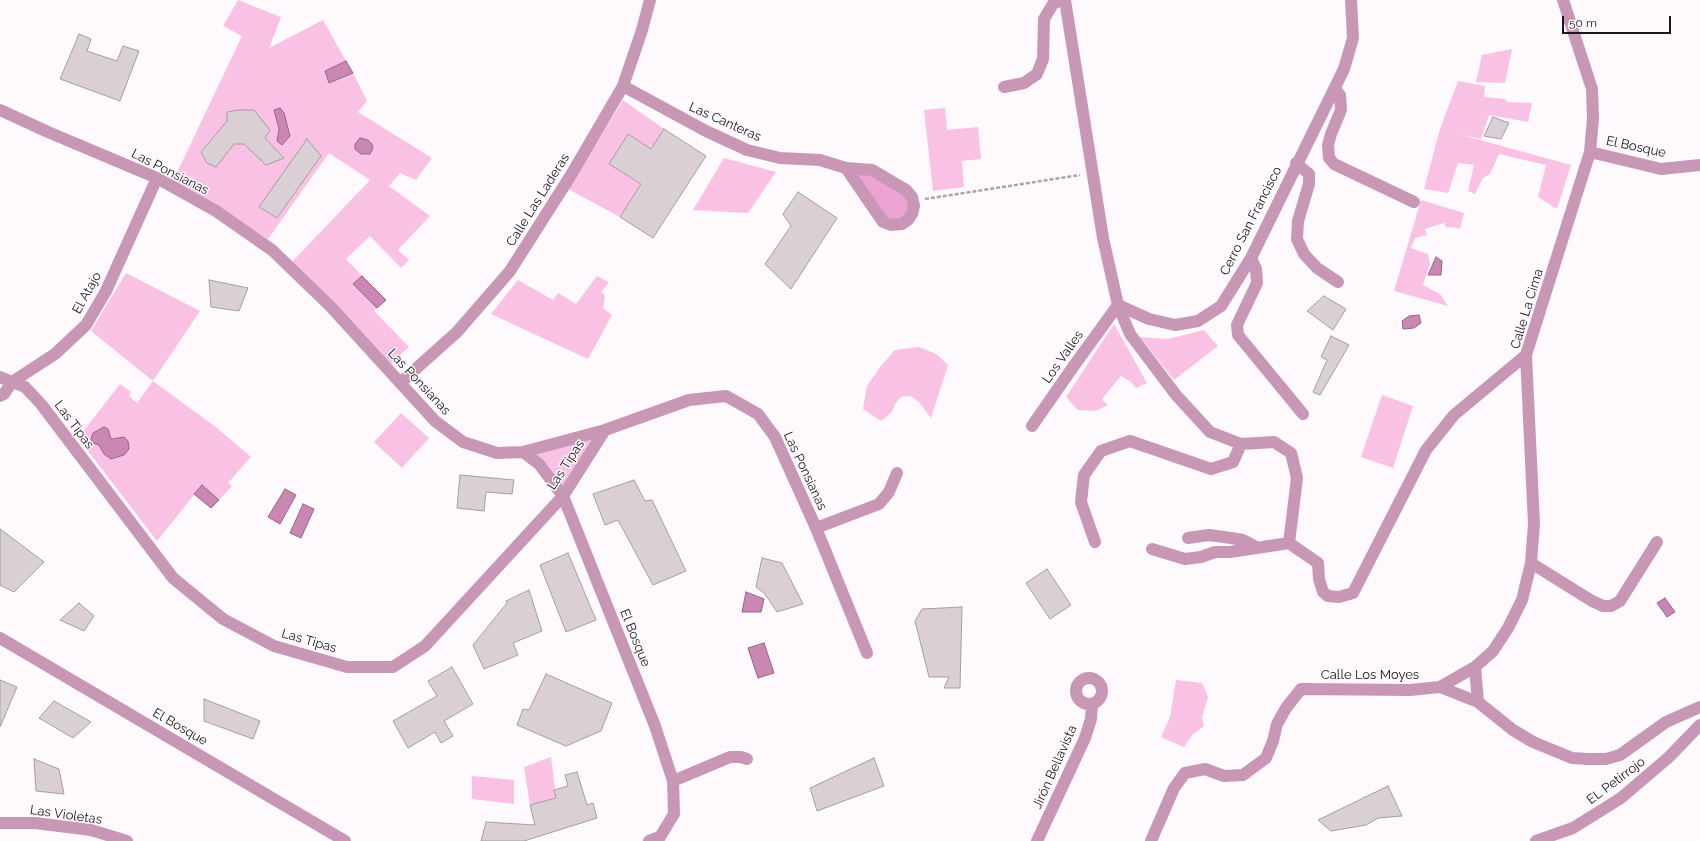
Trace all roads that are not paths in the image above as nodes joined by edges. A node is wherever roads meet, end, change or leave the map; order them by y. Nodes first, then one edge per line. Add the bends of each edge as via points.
1 (650, 0) edge
2 (1061, 0) edge
3 (1064, 0) edge
4 (1351, 0) edge
5 (1563, 0) edge
6 (623, 86) junction
7 (1004, 87) dead end
8 (1334, 89) junction
9 (0, 110) edge
10 (1590, 152) junction
11 (1296, 163) junction
12 (1700, 165) edge
13 (846, 168) junction
14 (157, 178) junction
15 (1414, 202) dead end
16 (1251, 258) junction
17 (1338, 282) dead end
18 (1118, 305) junction
19 (1526, 355) junction
20 (0, 377) edge
21 (12, 382) junction
22 (400, 384) junction
23 (0, 396) edge
24 (1303, 414) dead end
25 (1032, 426) dead end
26 (605, 430) junction
27 (1241, 444) junction
28 (523, 452) junction
29 (897, 473) dead end
30 (563, 496) junction
31 (816, 528) junction
32 (1188, 538) dead end
33 (1095, 542) dead end
34 (1657, 542) dead end
35 (1289, 543) junction
36 (1258, 548) junction
37 (1152, 549) dead end
38 (1531, 563) junction
39 (0, 638) edge
40 (867, 653) dead end
41 (1475, 667) junction
42 (1440, 687) junction
43 (1478, 702) junction
44 (1092, 704) dead end
45 (1700, 707) edge
46 (1700, 725) edge
47 (747, 759) dead end
48 (673, 781) junction
49 (0, 823) edge
50 (127, 841) edge
51 (346, 841) edge
52 (649, 841) edge
53 (1036, 841) edge
54 (1151, 841) edge
55 (1536, 841) edge

1 - 6 street, Calle Las Laderas
2 - 7 street via 1053,4 1044,19 1043,59 1037,74 1024,83
3 - 18 street via 1103,238
4 - 8 street, Cerro San Francisco via 1353,38 1344,69
5 - 10 street, Calle La Cima via 1592,88
6 - 13 street, Las Canteras via 747,150 780,158 820,160
6 - 22 street, Calle Las Laderas via 510,271 457,332
8 - 11 street, Cerro San Francisco
8 - 15 street via 1340,95 1341,110 1328,145 1329,158 1334,164
9 - 14 street, Las Ponsianas
10 - 12 street, El Bosque via 1661,169
10 - 19 street, Calle La Cima
11 - 16 street, Cerro San Francisco
11 - 17 street via 1309,174 1309,184 1298,221 1297,239 1304,254 1317,268
13 - 13 street, Las Canteras via 883,222 891,225 902,224 908,220 914,206 912,197 906,190 872,170
14 - 21 street, El Atajo via 106,291 86,325 55,354
14 - 22 street, Las Ponsianas via 216,211 272,250 331,307
16 - 18 street, Cerro San Francisco via 1221,306 1198,321 1175,325 1149,319
16 - 24 street via 1256,269 1257,283 1237,325 1238,335
18 - 25 street, Los Valles
18 - 27 street via 1130,334 1176,395 1210,432
19 - 35 street via 1454,415 1426,450 1353,593 1339,597 1328,596 1323,592 1319,579 1318,563
19 - 38 street, Calle La Cima via 1534,524
20 - 21 street
21 - 23 street, El Atajo
21 - 30 street, Las Tipas via 25,387 41,404 173,578 223,619 274,646 347,667 394,667 425,646
22 - 28 street, Las Ponsianas via 435,421 463,442 497,453
26 - 28 street, Las Ponsianas
26 - 30 street, Las Tipas
26 - 31 street, Las Ponsianas via 689,400 726,396 758,414 775,437
27 - 33 street via 1233,462 1211,469 1130,441 1101,451 1084,475 1081,502
27 - 35 street via 1274,442 1291,453 1297,478
28 - 30 street, El Bosque via 539,464
29 - 31 street via 889,492 879,504
30 - 48 street, El Bosque via 655,726
31 - 40 street, Las Ponsianas
32 - 36 street via 1208,535 1231,538 1244,540
34 - 38 street via 1620,601 1611,606 1603,606 1592,601
35 - 36 street
36 - 37 street via 1215,552 1186,559
38 - 41 street, Calle La Cima via 1522,600 1508,628 1493,651
39 - 51 street, El Bosque
41 - 42 street, Calle Los Moyes
41 - 43 street
42 - 43 street, Calle Los Moyes
42 - 54 street, Calle Los Moyes via 1410,690 1301,689 1286,708 1266,758 1242,775 1224,776 1205,769 1185,773 1174,788
43 - 45 street, Calle Los Moyes via 1513,730 1533,742 1572,758 1588,759 1606,759 1620,755 1666,722
44 - 53 street, Jirón Bellavista via 1085,738
46 - 55 street, EL Petirrojo via 1669,757 1621,798 1573,828
47 - 48 street via 730,757
48 - 52 street, El Bosque via 674,814 660,837
49 - 50 street, Las Violetas via 34,823 91,830

